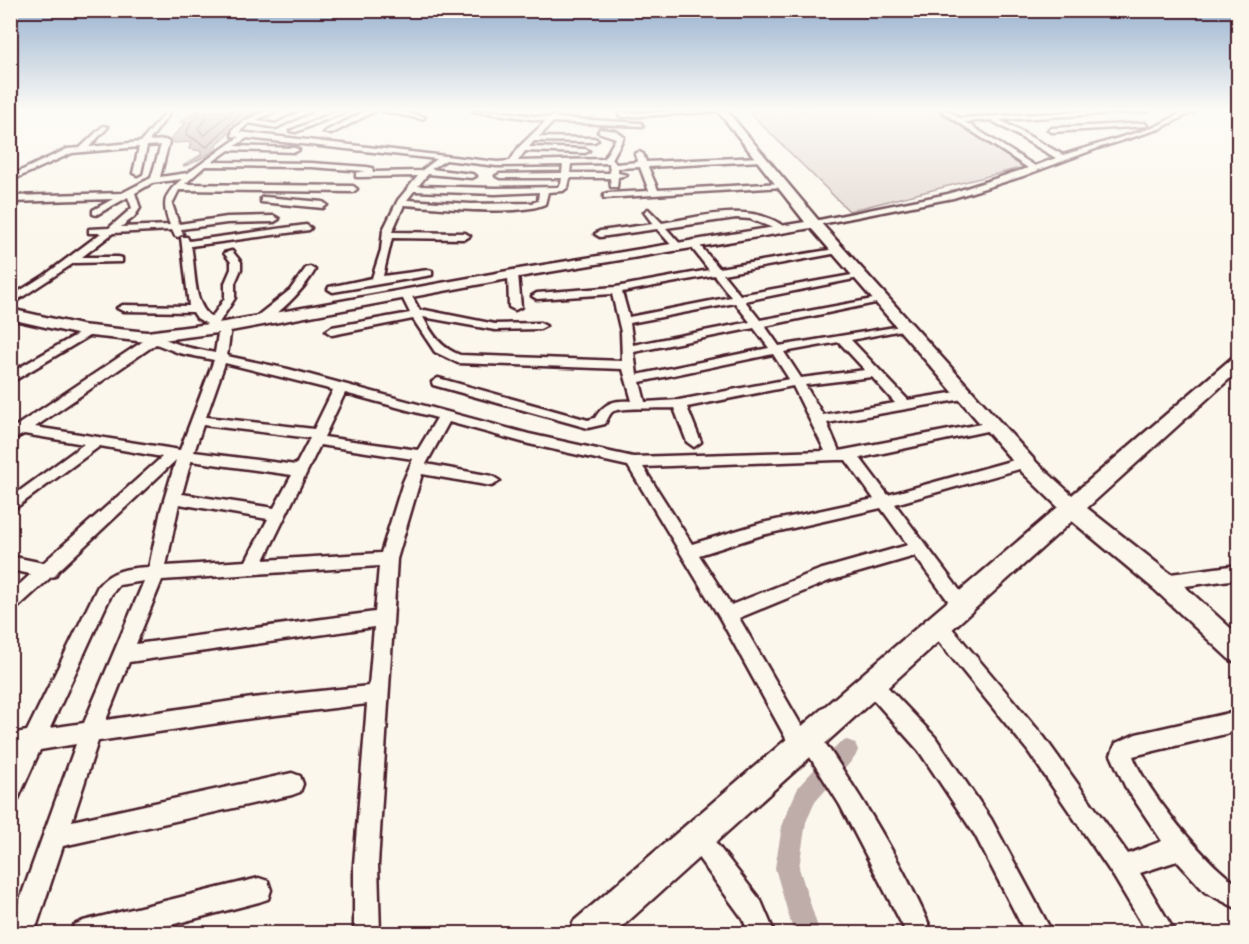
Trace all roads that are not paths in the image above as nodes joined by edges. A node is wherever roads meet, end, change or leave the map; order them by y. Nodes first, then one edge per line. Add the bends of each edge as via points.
1 (63, 155) edge
2 (141, 155) edge
3 (162, 155) edge
4 (216, 155) edge
5 (418, 155) edge
6 (516, 155) edge
7 (616, 155) edge
8 (639, 155) edge
9 (758, 155) edge
10 (1013, 155) edge
11 (1057, 155) edge
12 (1070, 155) edge
13 (445, 158) junction
14 (1062, 158) junction
15 (761, 159) junction
16 (567, 161) junction
17 (508, 163) junction
18 (203, 164) junction
19 (643, 165) junction
20 (612, 167) junction
21 (1034, 169) junction
22 (424, 172) junction
23 (137, 173) dead end
24 (355, 175) dead end
25 (368, 175) junction
26 (566, 175) junction
27 (647, 175) junction
28 (472, 176) dead end
29 (500, 176) junction
30 (181, 178) junction
31 (155, 180) junction
32 (13, 184) edge
33 (614, 185) dead end
34 (783, 185) junction
35 (410, 188) junction
36 (353, 189) dead end
37 (544, 190) junction
38 (495, 191) junction
39 (654, 192) junction
40 (126, 194) junction
41 (607, 196) dead end
42 (10, 199) edge
43 (264, 200) dead end
44 (291, 201) junction
45 (401, 202) junction
46 (323, 205) dead end
47 (489, 207) junction
48 (96, 212) dead end
49 (648, 212) dead end
50 (256, 219) junction
51 (274, 219) dead end
52 (814, 224) junction
53 (660, 225) junction
54 (179, 227) junction
55 (306, 228) dead end
56 (781, 228) junction
57 (92, 231) dead end
58 (111, 231) junction
59 (600, 234) dead end
60 (388, 235) junction
61 (250, 236) junction
62 (465, 236) dead end
63 (183, 241) junction
64 (693, 243) junction
65 (677, 246) junction
66 (838, 250) junction
67 (229, 253) dead end
68 (72, 260) junction
69 (118, 261) dead end
70 (310, 270) dead end
71 (428, 273) dead end
72 (717, 273) junction
73 (513, 274) junction
74 (859, 275) junction
75 (377, 280) junction
76 (333, 289) dead end
77 (616, 290) junction
78 (405, 293) junction
79 (537, 296) dead end
80 (739, 298) junction
81 (880, 299) junction
82 (10, 302) edge
83 (515, 307) dead end
84 (123, 308) dead end
85 (196, 309) junction
86 (10, 314) edge
87 (417, 314) junction
88 (624, 321) junction
89 (256, 322) junction
90 (756, 323) junction
91 (540, 326) dead end
92 (216, 327) junction
93 (903, 327) junction
94 (90, 331) junction
95 (332, 331) dead end
96 (842, 338) junction
97 (150, 339) junction
98 (628, 350) junction
99 (776, 350) junction
100 (221, 357) junction
101 (1239, 362) edge
102 (628, 365) junction
103 (876, 374) junction
104 (10, 379) edge
105 (632, 380) junction
106 (438, 382) dead end
107 (796, 382) junction
108 (340, 389) junction
109 (963, 395) junction
110 (679, 405) junction
111 (905, 405) junction
112 (640, 406) junction
113 (445, 417) junction
114 (198, 420) junction
115 (819, 420) junction
116 (991, 426) junction
117 (16, 433) edge
118 (317, 437) junction
119 (96, 442) junction
120 (694, 442) dead end
121 (179, 455) junction
122 (842, 455) junction
123 (419, 461) junction
124 (633, 462) junction
125 (1025, 462) junction
126 (301, 471) junction
127 (492, 481) dead end
128 (173, 498) junction
129 (884, 502) junction
130 (10, 506) edge
131 (1072, 508) junction
132 (278, 515) junction
133 (918, 549) junction
134 (687, 552) junction
135 (388, 559) junction
136 (10, 563) edge
137 (252, 566) junction
138 (49, 572) junction
139 (1239, 572) edge
140 (156, 573) junction
141 (1163, 582) junction
142 (10, 604) edge
143 (961, 605) junction
144 (726, 615) junction
145 (384, 618) junction
146 (938, 626) junction
147 (1239, 651) edge
148 (124, 654) junction
149 (872, 684) junction
150 (377, 694) junction
151 (1239, 721) edge
152 (91, 731) junction
153 (32, 742) junction
154 (806, 742) junction
155 (10, 744) edge
156 (292, 784) dead end
157 (10, 791) edge
158 (55, 836) junction
159 (697, 837) junction
160 (1181, 848) junction
161 (1123, 867) junction
162 (259, 890) dead end
163 (1239, 897) edge
164 (597, 929) edge
165 (21, 933) edge
166 (83, 933) edge
167 (367, 933) edge
168 (762, 933) edge
169 (920, 933) edge
170 (1040, 933) edge
171 (1163, 933) edge

1 - 32 street
2 - 23 street
3 - 31 street
4 - 18 street
5 - 13 street
6 - 17 street
7 - 20 street
8 - 19 street
9 - 15 street
10 - 21 street
11 - 14 street
12 - 14 street
13 - 17 street
13 - 22 street
14 - 21 street
15 - 19 street
15 - 34 street
16 - 17 street
16 - 20 street
16 - 26 street
17 - 29 street
18 - 25 street via 321,165 367,169
18 - 30 street
19 - 20 street
19 - 27 street
20 - 26 street
20 - 27 street
20 - 33 street
21 - 52 street via 950,196
22 - 25 street
22 - 28 street
22 - 35 street
24 - 25 street
26 - 29 street
26 - 37 street via 563,188
27 - 39 street
29 - 38 street
30 - 31 street
30 - 36 street
30 - 54 street via 166,204
31 - 40 street
34 - 39 street
34 - 52 street
35 - 38 street
35 - 45 street
37 - 38 street
37 - 47 street via 537,206
38 - 47 street
39 - 41 street
40 - 42 street
40 - 48 street
40 - 58 street via 136,208
43 - 44 street
44 - 46 street
44 - 50 street
45 - 47 street
45 - 60 street
49 - 53 street
50 - 51 street
50 - 54 street
50 - 61 street
52 - 56 street
52 - 66 street
53 - 56 street via 736,215
53 - 59 street
53 - 65 street
54 - 58 street
54 - 63 street
55 - 61 street
56 - 64 street
57 - 58 street
58 - 68 street
60 - 62 street
60 - 75 street
61 - 63 street
63 - 85 street
64 - 65 street
64 - 72 street
65 - 73 street
66 - 72 street
66 - 74 street
67 - 92 street via 236,269 228,302
68 - 69 street
68 - 82 street
70 - 89 street via 296,291
71 - 75 street
72 - 77 street
72 - 80 street
73 - 78 street
73 - 83 street
74 - 80 street
74 - 81 street
75 - 76 street
77 - 79 street
77 - 88 street
78 - 87 street
78 - 89 street
80 - 88 street
80 - 90 street
81 - 90 street
81 - 93 street
84 - 85 street
85 - 92 street
86 - 94 street
87 - 91 street via 434,313 495,327
87 - 95 street
87 - 102 street via 434,345 458,359
88 - 98 street
89 - 92 street
90 - 98 street
90 - 99 street
92 - 97 street
92 - 100 street
93 - 96 street
93 - 109 street
94 - 97 street
94 - 104 street
96 - 99 street
96 - 103 street
97 - 100 street
97 - 117 street
98 - 102 street
99 - 105 street
99 - 107 street
100 - 108 street
100 - 114 street
101 - 131 street
102 - 105 street
103 - 107 street
103 - 111 street
105 - 112 street
106 - 112 street via 580,423 600,421 611,405
107 - 110 street
107 - 115 street
108 - 113 street
108 - 118 street
109 - 111 street
109 - 116 street
110 - 112 street
110 - 120 street
111 - 115 street
113 - 123 street
113 - 124 street
114 - 118 street
114 - 121 street
115 - 122 street
116 - 122 street
116 - 125 street
117 - 119 street
118 - 123 street
118 - 126 street
119 - 121 street
119 - 130 street
121 - 126 street
121 - 128 street
121 - 138 street
122 - 124 street
122 - 129 street
123 - 127 street
123 - 135 street
124 - 134 street
125 - 129 street
125 - 131 street
126 - 132 street
128 - 132 street
128 - 140 street
129 - 133 street
129 - 134 street via 762,529
131 - 141 street
131 - 143 street
132 - 137 street
133 - 143 street
133 - 144 street via 825,574
134 - 144 street
135 - 137 street
135 - 145 street
136 - 138 street
137 - 140 street
138 - 142 street
139 - 141 street
140 - 148 street
140 - 153 street via 119,576 104,591
141 - 147 street
143 - 146 street
144 - 154 street
145 - 148 street
145 - 150 street
146 - 149 street
146 - 161 street via 1036,744
148 - 152 street
149 - 154 street
149 - 170 street via 927,744 983,827
150 - 152 street
150 - 167 street via 366,864
151 - 160 street via 1136,744 1122,755 1124,765
152 - 153 street
152 - 158 street
153 - 155 street
153 - 157 street
154 - 159 street
154 - 169 street via 848,797
156 - 158 street
158 - 165 street
159 - 164 street
159 - 168 street via 752,910
160 - 161 street
160 - 163 street via 1207,877
161 - 171 street
162 - 166 street

